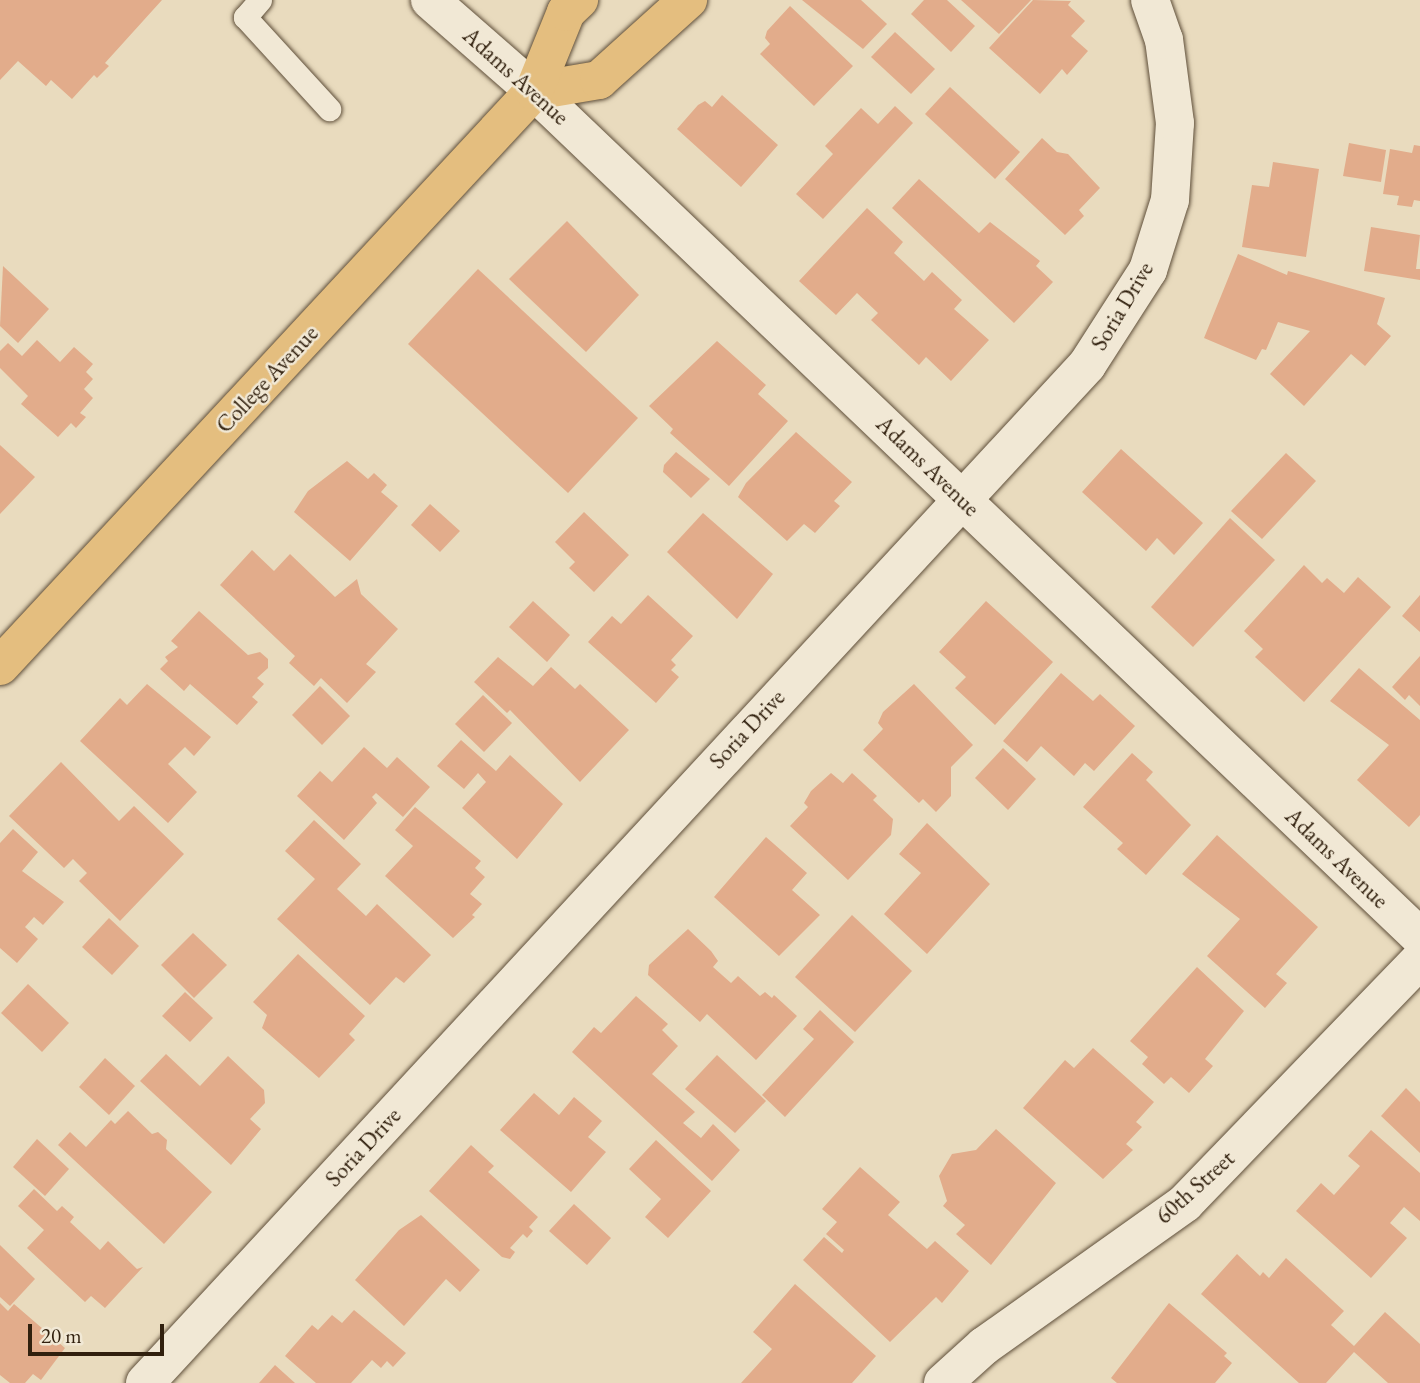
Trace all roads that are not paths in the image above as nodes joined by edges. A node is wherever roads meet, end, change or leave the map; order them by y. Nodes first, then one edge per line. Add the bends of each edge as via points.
1 (260, 0) edge
2 (430, 0) edge
3 (579, 0) edge
4 (688, 0) edge
5 (1150, 0) edge
6 (534, 91) junction
7 (329, 110) dead end
8 (960, 497) junction
9 (0, 666) edge
10 (1420, 937) edge
11 (1420, 960) edge
12 (145, 1383) edge
13 (943, 1383) edge

1 - 7 lane via 245,17
2 - 6 street, Adams Avenue
3 - 6 main road, College Avenue via 566,12
4 - 6 main road via 599,80
5 - 8 street, Soria Drive via 1164,40 1175,122 1170,200 1148,270 1087,365
6 - 8 street, Adams Avenue
6 - 9 main road, College Avenue
8 - 10 street, Adams Avenue
8 - 12 street, Soria Drive
11 - 13 street, 60th Street via 1185,1203 984,1346

